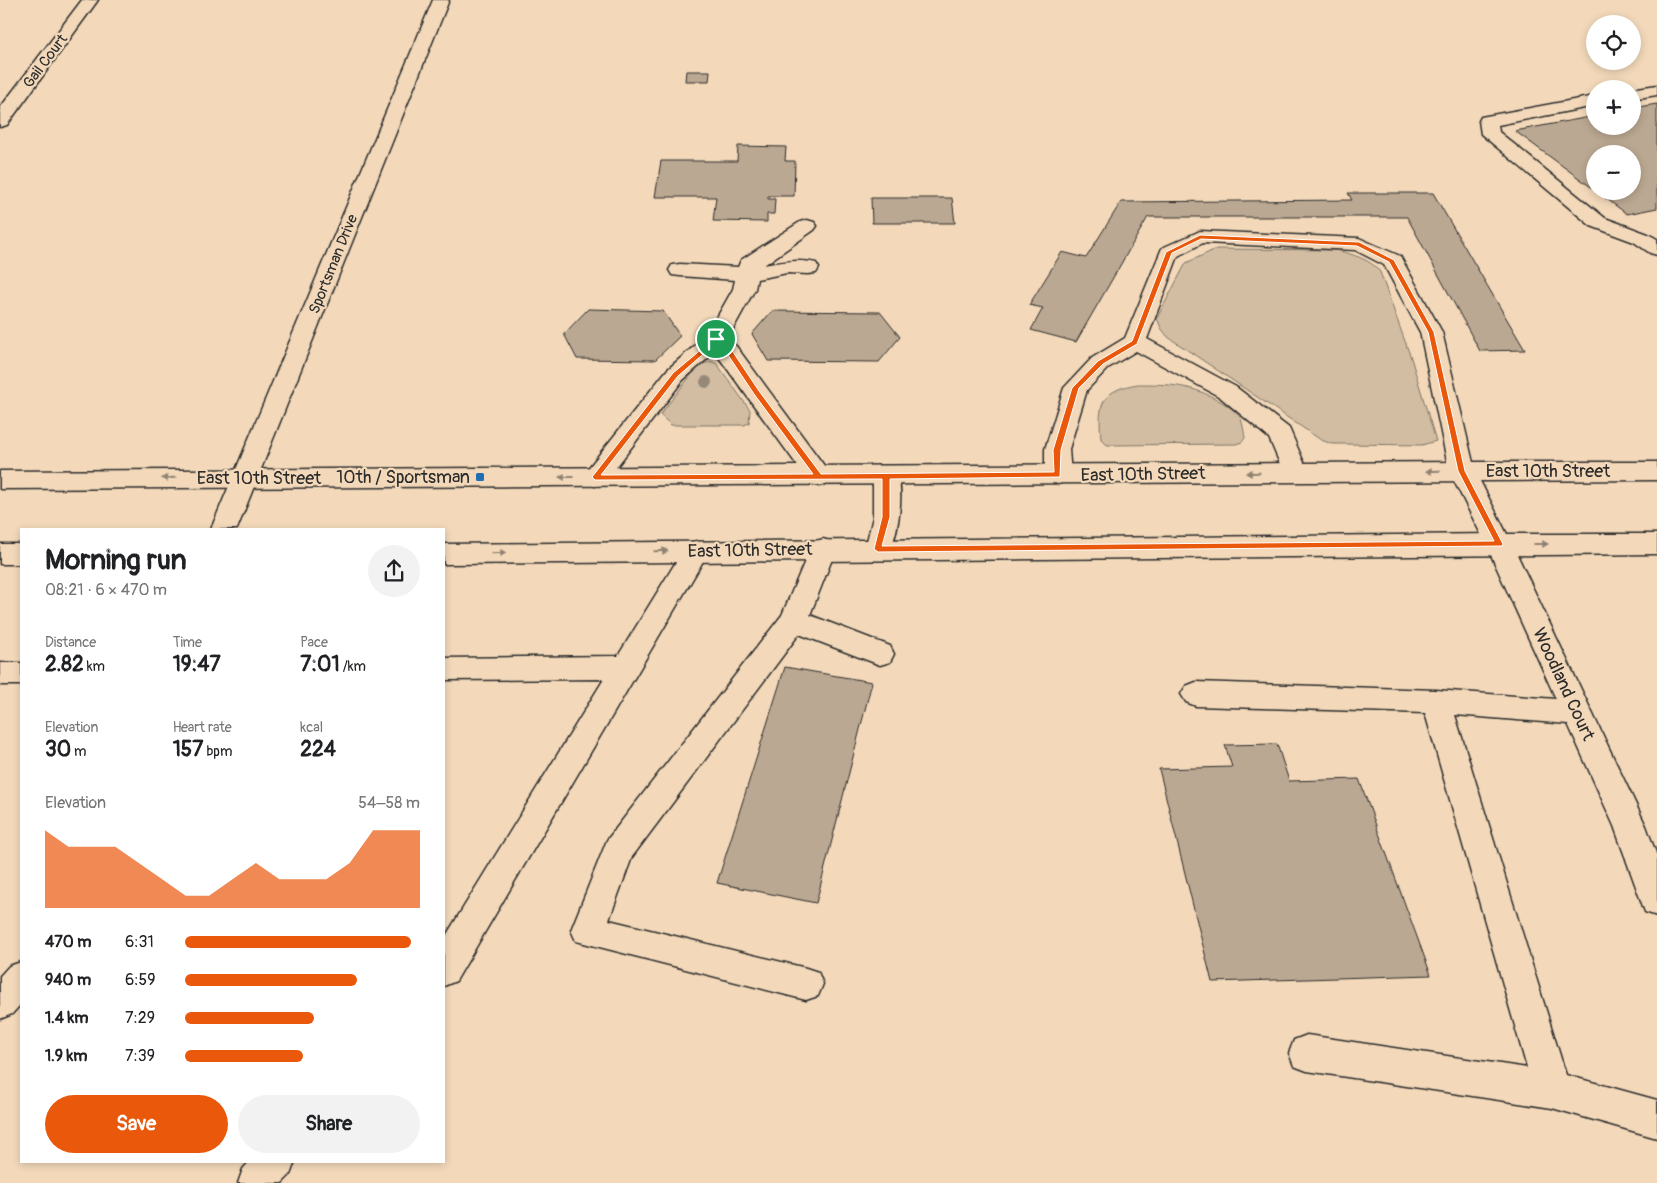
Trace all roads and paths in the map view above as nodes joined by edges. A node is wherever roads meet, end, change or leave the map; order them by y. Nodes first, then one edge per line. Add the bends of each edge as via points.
1 (90, 0) edge
2 (441, 0) edge
3 (1657, 90) edge
4 (1641, 93) edge
5 (1586, 103) edge
6 (0, 121) edge
7 (807, 226) dead end
8 (1657, 249) edge
9 (808, 268) dead end
10 (680, 270) dead end
11 (747, 274) junction
12 (716, 339) junction
13 (1135, 342) junction
14 (1462, 471) junction
15 (1657, 471) edge
16 (1294, 472) junction
17 (1058, 475) junction
18 (886, 476) junction
19 (595, 477) junction
20 (819, 477) junction
21 (245, 478) junction
22 (0, 480) edge
23 (224, 528) edge
24 (1499, 544) junction
25 (1657, 544) edge
26 (823, 549) junction
27 (878, 549) junction
28 (696, 551) junction
29 (0, 554) edge
30 (20, 554) edge
31 (445, 554) edge
32 (794, 620) junction
33 (880, 654) dead end
34 (626, 667) junction
35 (445, 669) edge
36 (0, 674) edge
37 (20, 674) edge
38 (1196, 694) dead end
39 (1436, 702) junction
40 (1577, 713) junction
41 (1657, 901) edge
42 (445, 968) edge
43 (20, 979) edge
44 (806, 984) dead end
45 (0, 1002) edge
46 (1307, 1053) dead end
47 (1552, 1090) junction
48 (1657, 1119) edge
49 (274, 1163) edge
50 (257, 1183) edge

1 - 6 main road, Gail Court
2 - 21 main road, Sportsman Drive
3 - 4 main road
5 - 8 main road via 1488,122 1490,134 1598,222 1641,238
7 - 11 main road via 748,265
9 - 11 main road via 787,267
10 - 11 main road
11 - 12 main road via 744,289
12 - 19 main road via 675,375
12 - 20 main road via 728,350
13 - 14 main road, Woodland Court via 1169,252 1200,237 1359,244 1392,261 1431,332
13 - 16 main road via 1228,392 1280,434
13 - 17 main road via 1100,362 1076,388 1057,450
14 - 15 main road, East 10th Street
14 -> 16 main road, East 10th Street
14 - 24 main road, Woodland Court
16 -> 17 main road, East 10th Street
17 - 18 main road, East 10th Street
18 - 20 main road, East 10th Street
18 - 27 main road via 886,517
19 - 20 main road, East 10th Street
19 -> 21 main road, East 10th Street
21 -> 22 main road, East 10th Street
21 - 23 main road, Sportsman Drive
24 -> 25 main road, East 10th Street
24 - 27 main road, East 10th Street
24 - 40 main road, Woodland Court
26 - 27 main road, East 10th Street
26 - 28 main road, East 10th Street
26 - 32 main road
31 -> 28 main road, East 10th Street
28 - 34 main road
29 - 30 main road
32 - 33 main road
32 - 44 main road via 618,850 588,930
34 - 35 main road
34 - 42 main road
36 - 37 main road
38 - 39 main road
39 - 40 main road
39 - 47 main road
40 - 41 main road, Woodland Court via 1630,826
43 - 45 main road
46 - 47 main road
47 - 48 main road
49 - 50 main road

